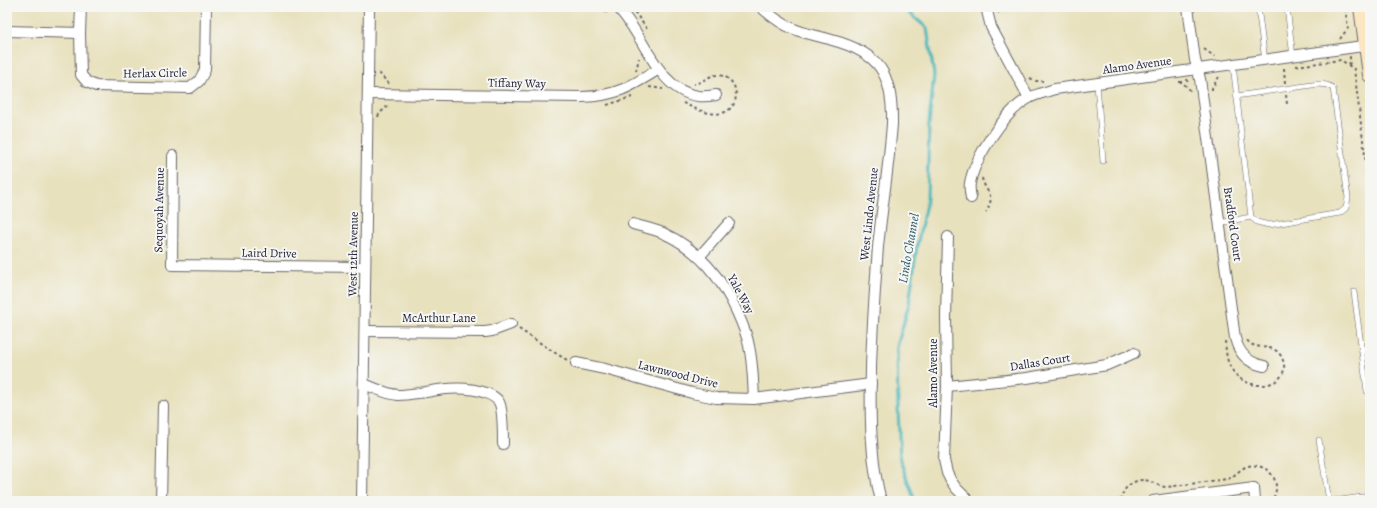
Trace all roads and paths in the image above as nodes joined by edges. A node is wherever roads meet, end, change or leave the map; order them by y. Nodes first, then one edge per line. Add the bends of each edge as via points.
1 (81, 7) edge
2 (206, 7) edge
3 (369, 7) edge
4 (600, 7) edge
5 (761, 7) edge
6 (986, 7) edge
7 (1001, 7) edge
8 (1188, 7) edge
9 (1258, 7) edge
10 (1287, 7) edge
11 (1361, 7) edge
12 (614, 11) edge
13 (997, 17) dead end
14 (7, 31) edge
15 (80, 33) junction
16 (1368, 46) edge
17 (636, 52) dead end
18 (1293, 57) junction
19 (1265, 61) junction
20 (1233, 65) junction
21 (379, 67) dead end
22 (659, 69) junction
23 (1198, 70) junction
24 (1026, 74) dead end
25 (631, 75) dead end
26 (1370, 75) edge
27 (1050, 80) dead end
28 (396, 84) dead end
29 (1097, 84) junction
30 (368, 94) junction
31 (716, 95) dead end
32 (1236, 96) junction
33 (1028, 98) junction
34 (173, 156) dead end
35 (1103, 161) dead end
36 (971, 198) dead end
37 (1251, 216) junction
38 (729, 223) dead end
39 (1219, 223) junction
40 (633, 224) dead end
41 (948, 237) dead end
42 (699, 257) junction
43 (172, 265) joint
44 (365, 267) junction
45 (1354, 292) dead end
46 (511, 324) joint
47 (364, 331) junction
48 (1370, 348) edge
49 (1362, 349) junction
50 (1134, 353) dead end
51 (576, 363) joint
52 (1264, 366) dead end
53 (364, 384) junction
54 (870, 384) junction
55 (947, 386) junction
56 (1368, 391) dead end
57 (754, 398) junction
58 (163, 406) dead end
59 (1319, 440) dead end
60 (503, 444) dead end
61 (1370, 496) edge
62 (161, 501) edge
63 (362, 501) edge
64 (881, 501) edge
65 (969, 501) edge
66 (1121, 501) edge
67 (1153, 501) edge
68 (1255, 501) edge
69 (1272, 501) edge
70 (1329, 501) edge
71 (1333, 501) edge

1 - 15 street, Herlax Circle
2 - 15 street, Herlax Circle via 205,70 199,81 190,88 96,86 87,82 81,75
3 - 30 street, West 12th Avenue
4 - 12 path
5 - 54 street, West Lindo Avenue via 776,20 794,30 860,50 879,66 888,82 892,124 878,254
6 - 33 street via 991,27
7 - 13 path
8 - 23 street, Bradford Court
9 - 19 lane
10 - 18 lane
11 - 16 main road
12 - 22 street via 632,24
14 - 15 street
16 - 18 street, Alamo Avenue
16 - 26 main road
17 - 25 path via 639,58 636,71
18 - 19 street, Alamo Avenue
19 - 20 street, Alamo Avenue
20 - 23 street, Alamo Avenue
20 - 32 lane
21 - 28 path via 379,73 388,84
22 - 30 street, Tiffany Way via 630,87 602,96
22 - 31 street via 670,82 684,92 698,96
23 - 29 street, Alamo Avenue
23 - 39 street, Bradford Court
24 - 27 path via 1036,81
29 - 33 street, Alamo Avenue via 1055,89
29 - 35 lane
30 - 44 street, West 12th Avenue
32 - 37 lane
32 - 37 lane via 1319,84 1333,88 1348,198 1346,208 1340,213 1270,225 1257,222
33 - 36 street, Alamo Avenue via 1004,120 988,143 971,178
34 - 43 street, Sequoyah Avenue
37 - 39 lane
38 - 42 street
39 - 52 street, Bradford Court via 1237,347 1248,360
40 - 42 street, Yale Way via 671,237
41 - 55 street, Alamo Avenue
42 - 57 street, Yale Way via 722,282 742,325 751,356
43 - 44 street, Laird Drive
44 - 47 street, West 12th Avenue
45 - 49 lane
46 - 47 street, McArthur Lane via 485,332
46 - 51 path via 556,354
47 - 53 street, West 12th Avenue
48 - 49 lane
49 - 56 lane
50 - 55 street, Dallas Court via 1107,365 1027,378
51 - 57 street, Lawnwood Drive via 704,396
53 - 60 street via 396,395 457,389 477,391 495,397 500,404
53 - 63 street, West 12th Avenue
54 - 57 street, Lawnwood Drive
54 - 64 street, West Lindo Avenue via 873,462
55 - 65 street, Alamo Avenue via 945,467 956,488
58 - 62 street
59 - 70 lane
61 - 71 lane
66 - 69 path via 1122,494 1128,486 1140,480 1164,487 1174,486 1227,479 1244,468 1258,466 1267,469 1275,480 1276,489
67 - 68 street via 1254,488

